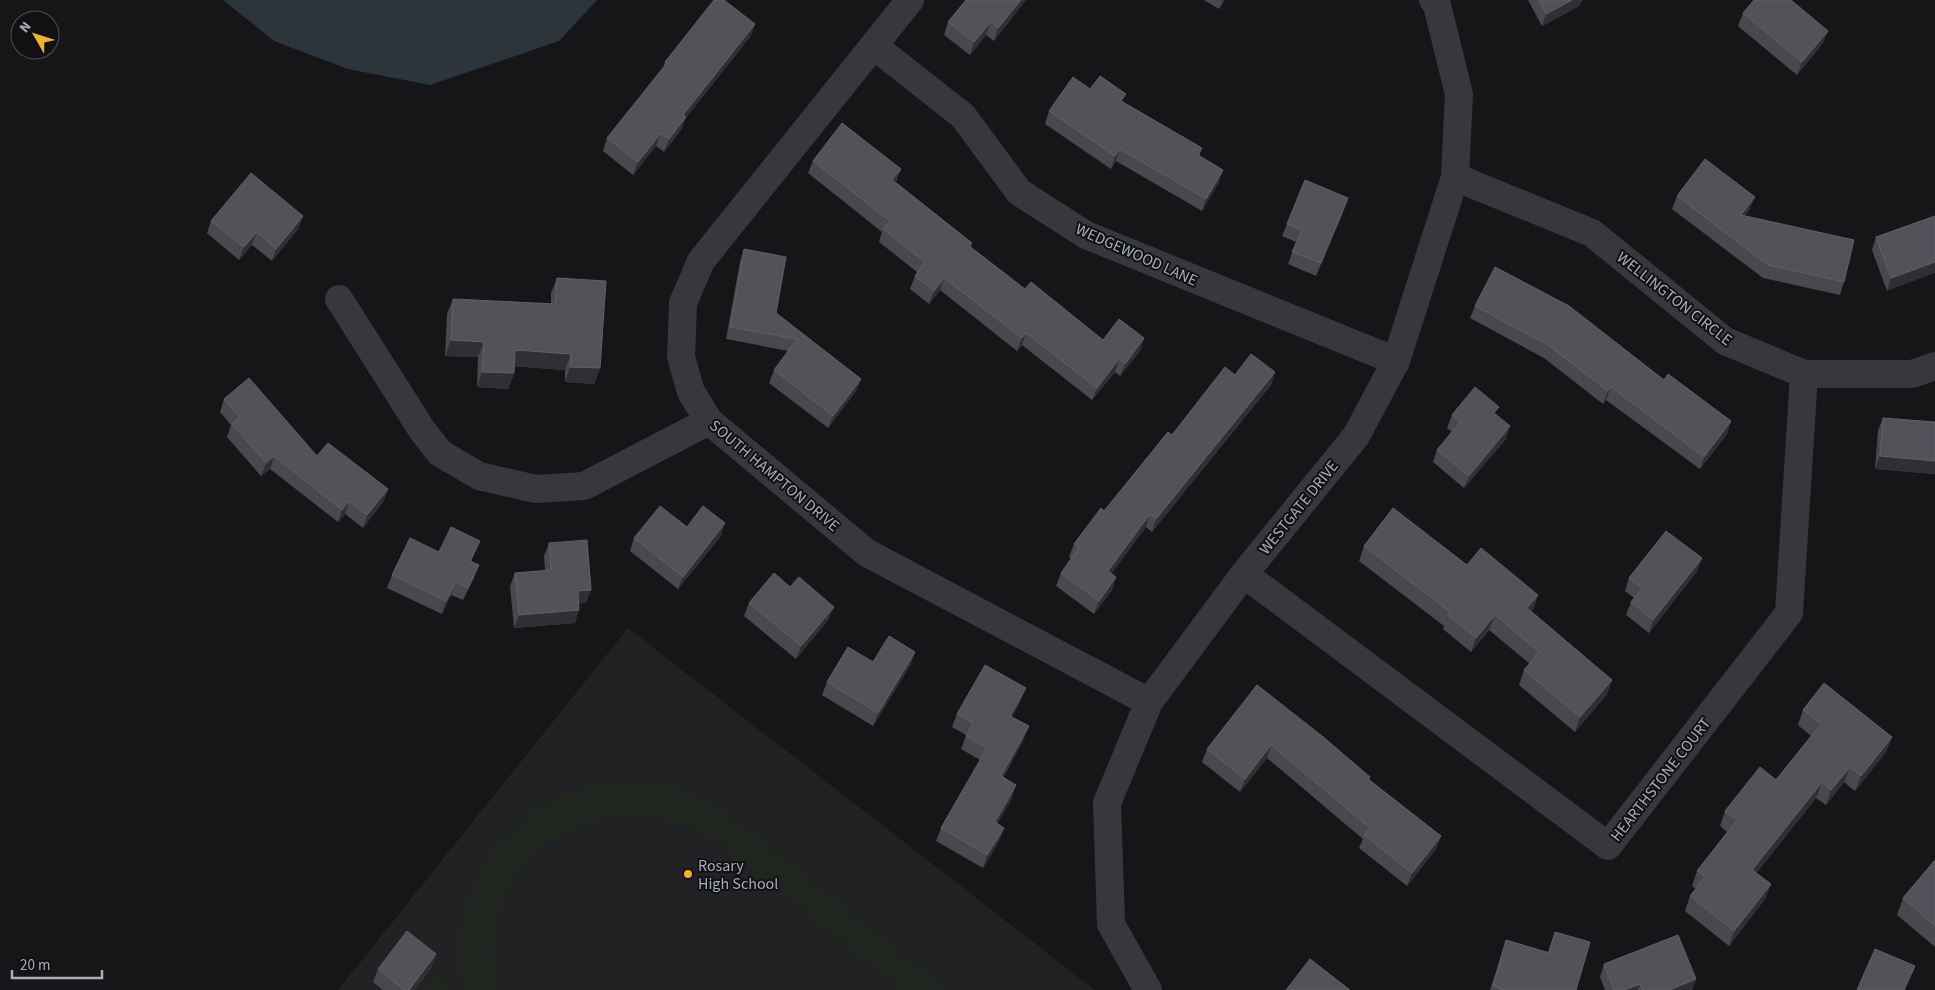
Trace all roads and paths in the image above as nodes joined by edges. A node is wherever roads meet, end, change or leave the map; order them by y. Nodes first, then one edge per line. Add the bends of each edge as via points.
1 (910, 0) edge
2 (1433, 0) edge
3 (874, 46) junction
4 (1455, 177) junction
5 (339, 299) dead end
6 (1396, 361) junction
7 (1935, 366) edge
8 (1804, 374) junction
9 (709, 421) junction
10 (1244, 574) junction
11 (1149, 702) junction
12 (1148, 990) edge

1 - 3 street, SOUTH HAMPTON DRIVE
2 - 4 street, WESTGATE DRIVE via 1460,94
3 - 6 street, WEDGEWOOD LANE via 963,116 1019,192 1086,235
3 - 9 street, SOUTH HAMPTON DRIVE via 701,261 684,303 681,357 691,392
4 - 6 street, WESTGATE DRIVE
4 - 8 street, WELLINGTON CIRCLE via 1592,233 1725,341
5 - 9 street via 440,453 479,476 536,489 584,486
6 - 10 street, WESTGATE DRIVE via 1356,436
7 - 8 street, WELLINGTON CIRCLE via 1912,374
8 - 10 street, HEARTHSTONE COURT via 1789,613 1608,846
9 - 11 street, SOUTH HAMPTON DRIVE via 867,553
10 - 11 street, WESTGATE DRIVE
11 - 12 street, WESTGATE DRIVE via 1107,802 1111,924

